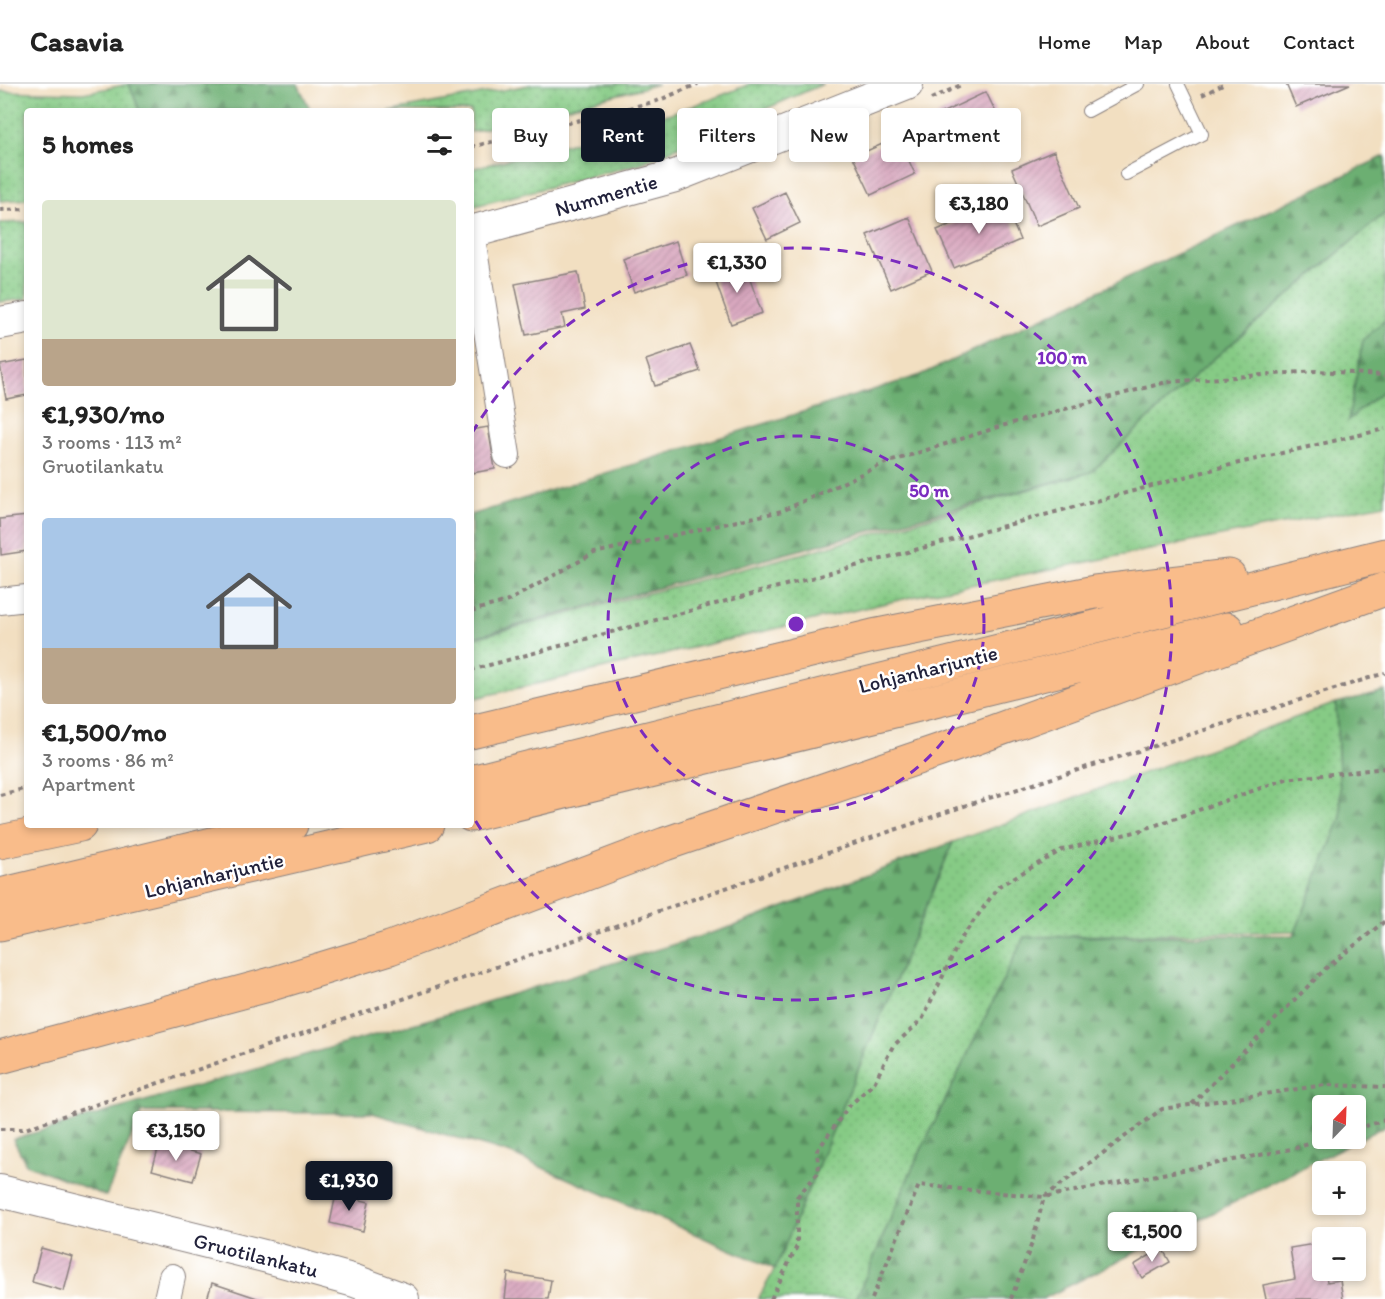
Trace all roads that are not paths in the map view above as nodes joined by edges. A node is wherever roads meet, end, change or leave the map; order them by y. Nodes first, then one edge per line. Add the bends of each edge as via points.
1 (907, 84) edge
2 (1138, 84) edge
3 (1178, 84) edge
4 (1088, 111) dead end
5 (1126, 174) dead end
6 (474, 231) edge
7 (474, 251) edge
8 (24, 319) edge
9 (0, 323) edge
10 (507, 455) dead end
11 (1379, 556) edge
12 (1385, 589) edge
13 (24, 598) edge
14 (0, 601) edge
15 (474, 731) edge
16 (474, 781) edge
17 (474, 814) edge
18 (66, 828) edge
19 (279, 828) edge
20 (414, 828) edge
21 (0, 842) edge
22 (0, 895) edge
23 (0, 924) edge
24 (34, 1050) junction
25 (0, 1057) edge
26 (0, 1066) edge
27 (0, 1170) edge
28 (0, 1191) edge
29 (108, 1218) junction
30 (403, 1299) edge

1 - 6 street, Nummentie via 675,176
2 - 4 lane
3 - 5 lane via 1203,134
7 - 10 street
8 - 9 street
11 - 15 highway via 1095,592 873,636
11 - 16 highway, Lohjanharjuntie
12 - 17 highway, Lohjanharjuntie
12 - 24 highway via 995,732 665,843 390,948
13 - 14 street
18 - 21 highway
19 - 22 highway, Lohjanharjuntie
20 - 23 highway, Lohjanharjuntie
24 - 25 highway
24 - 26 highway
27 - 29 street
28 - 29 street
29 - 30 street, Gruotilankatu via 355,1281

